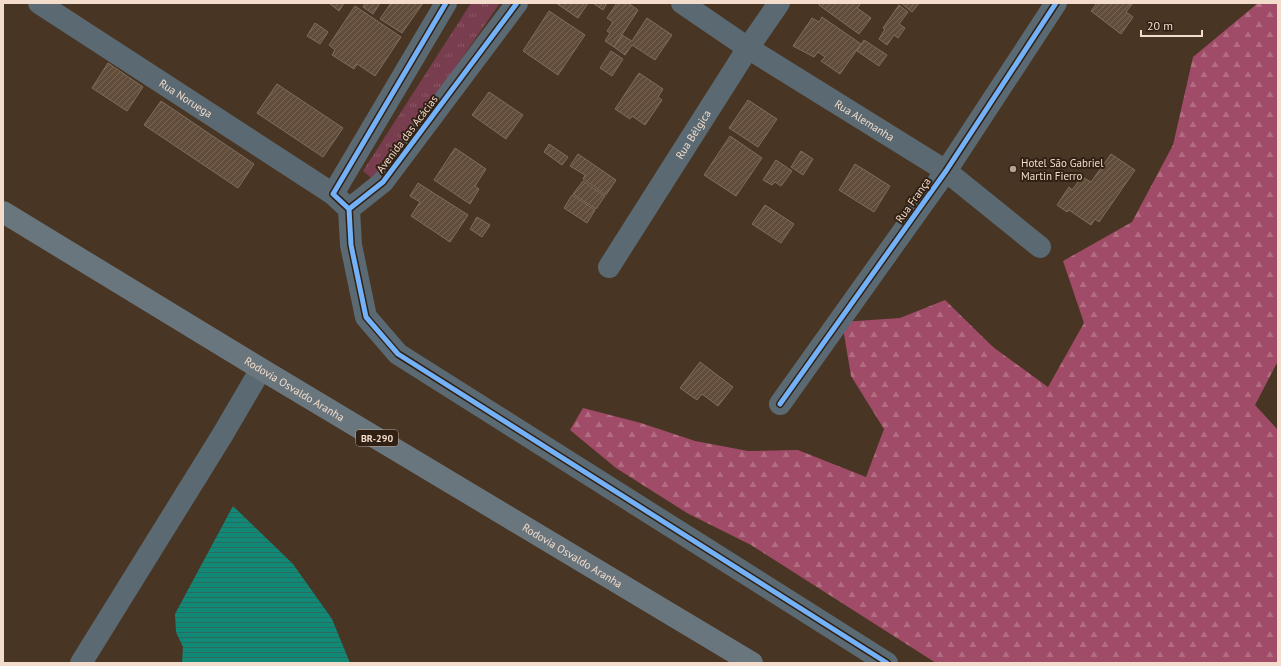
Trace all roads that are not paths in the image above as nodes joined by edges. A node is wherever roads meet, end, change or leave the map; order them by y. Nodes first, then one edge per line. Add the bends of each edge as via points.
1 (39, 3) edge
2 (446, 3) edge
3 (517, 3) edge
4 (682, 3) edge
5 (779, 3) edge
6 (1056, 3) edge
7 (748, 48) junction
8 (946, 171) junction
9 (333, 194) junction
10 (349, 209) junction
11 (3, 212) edge
12 (1040, 247) dead end
13 (609, 267) dead end
14 (261, 369) junction
15 (780, 404) dead end
16 (81, 663) edge
17 (752, 663) edge
18 (887, 663) edge

1 - 9 street, Rua Noruega
2 - 9 street
3 - 10 street, Avenida das Acácias via 382,182
4 - 7 street, Rua Alemanha
5 - 7 street, Rua Bélgica
6 - 8 street, Rua França
7 - 8 street, Rua Alemanha
7 - 13 street, Rua Bélgica
8 - 12 street, Rua Alemanha
8 - 15 street, Rua França
9 - 10 street
10 - 18 street via 351,245 366,317 398,354
11 - 14 highway, Rodovia Osvaldo Aranha / BR-290
14 - 16 street
14 - 17 highway, Rodovia Osvaldo Aranha / BR-290

